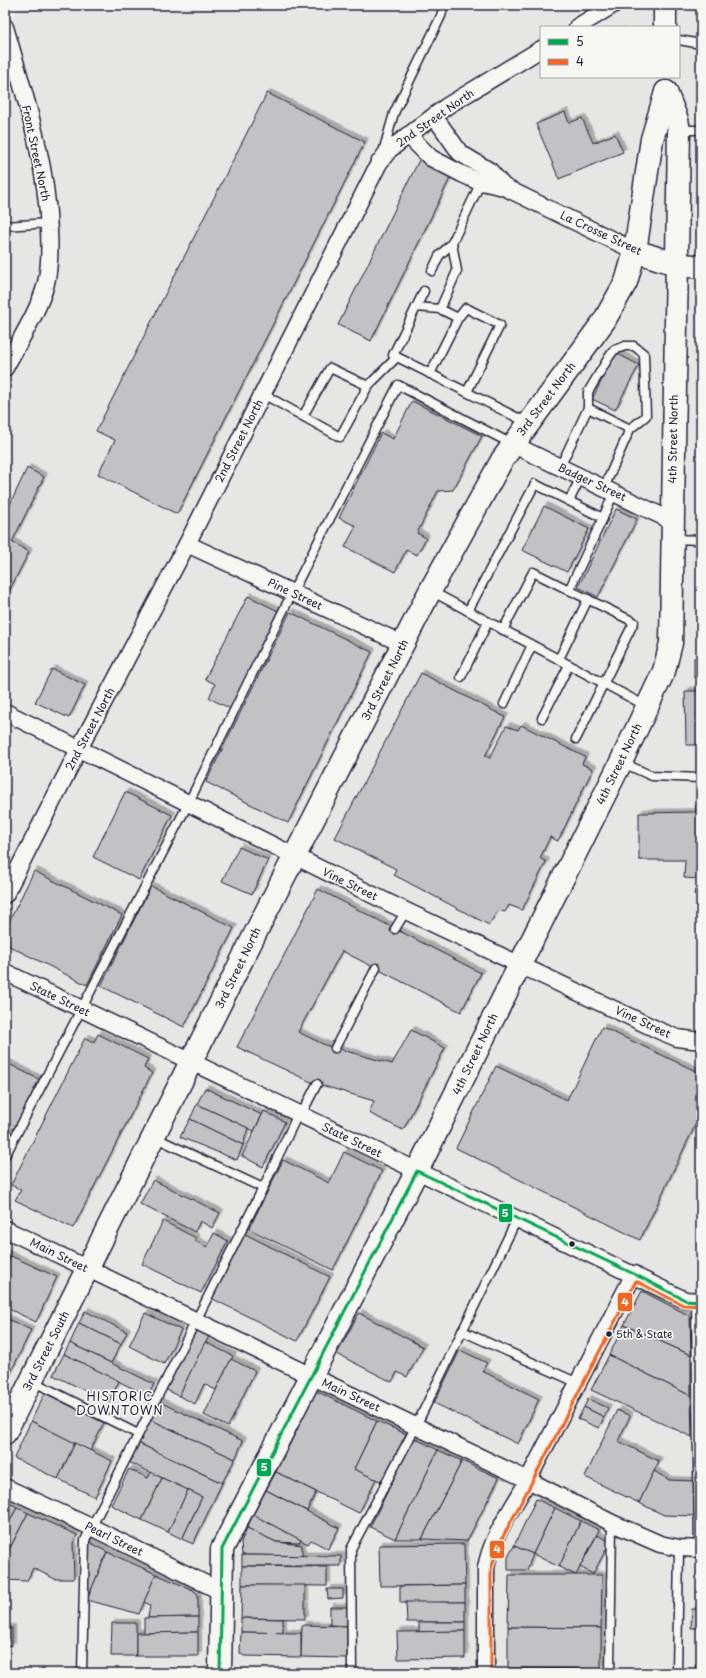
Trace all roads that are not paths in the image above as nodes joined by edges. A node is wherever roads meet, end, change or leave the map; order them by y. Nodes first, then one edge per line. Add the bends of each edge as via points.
1 (444, 5) edge
2 (613, 5) edge
3 (665, 5) edge
4 (579, 26) edge
5 (665, 26) edge
6 (5, 27) edge
7 (680, 40) edge
8 (701, 44) edge
9 (8, 50) edge
10 (540, 50) edge
11 (666, 85) edge
12 (434, 116) junction
13 (679, 130) junction
14 (701, 130) edge
15 (408, 134) junction
16 (379, 163) junction
17 (482, 182) junction
18 (504, 187) junction
19 (49, 223) junction
20 (5, 226) edge
21 (452, 243) junction
22 (635, 251) junction
23 (669, 262) junction
24 (701, 267) edge
25 (432, 271) dead end
26 (424, 290) dead end
27 (416, 307) junction
28 (440, 310) junction
29 (458, 318) junction
30 (397, 357) junction
31 (5, 368) edge
32 (430, 374) junction
33 (368, 386) junction
34 (467, 392) junction
35 (263, 394) junction
36 (588, 408) junction
37 (303, 416) junction
38 (528, 423) junction
39 (630, 429) junction
40 (512, 444) junction
41 (560, 467) junction
42 (581, 477) junction
43 (609, 490) junction
44 (569, 501) junction
45 (603, 518) junction
46 (672, 530) junction
47 (701, 540) edge
48 (187, 544) junction
49 (569, 590) junction
50 (430, 591) junction
51 (292, 593) junction
52 (588, 599) junction
53 (468, 611) junction
54 (488, 622) junction
55 (503, 630) junction
56 (403, 644) junction
57 (532, 645) junction
58 (558, 659) junction
59 (569, 665) junction
60 (461, 677) dead end
61 (604, 684) junction
62 (504, 704) dead end
63 (647, 706) junction
64 (5, 712) edge
65 (542, 718) dead end
66 (576, 739) dead end
67 (79, 749) junction
68 (621, 762) junction
69 (701, 778) edge
70 (188, 804) junction
71 (295, 857) junction
72 (5, 895) edge
73 (406, 910) junction
74 (395, 929) dead end
75 (520, 964) junction
76 (376, 968) dead end
77 (5, 972) edge
78 (81, 1009) junction
79 (701, 1041) edge
80 (335, 1048) dead end
81 (191, 1062) junction
82 (317, 1084) dead end
83 (300, 1114) junction
84 (154, 1137) junction
85 (5, 1156) edge
86 (417, 1171) junction
87 (263, 1188) junction
88 (517, 1219) junction
89 (5, 1229) edge
90 (88, 1269) junction
91 (634, 1274) junction
92 (698, 1301) edge
93 (195, 1320) junction
94 (462, 1331) junction
95 (311, 1376) junction
96 (31, 1381) junction
97 (578, 1383) junction
98 (416, 1426) junction
99 (5, 1433) edge
100 (138, 1434) junction
101 (528, 1480) junction
102 (5, 1487) edge
103 (612, 1523) junction
104 (91, 1527) junction
105 (679, 1548) junction
106 (700, 1549) edge
107 (222, 1592) junction
108 (82, 1673) edge
109 (220, 1673) edge
110 (352, 1673) edge
111 (486, 1673) edge
112 (610, 1673) edge
113 (678, 1673) edge

1 - 16 lane via 394,113
2 - 4 street
3 - 5 main road
6 - 9 street, Front Street North
7 - 8 lane
9 - 19 street, Front Street North via 45,180
10 - 12 street, 2nd Street North
11 - 13 main road, 4th Street North
11 - 22 main road, 3rd Street North via 652,139
11 - 23 main road
12 - 15 street, 2nd Street North
12 - 18 street, La Crosse Street via 460,153 490,171
13 - 14 lane
13 - 23 main road, 4th Street North
15 - 16 street, 2nd Street North via 389,150
15 - 17 street, La Crosse Street via 431,158
16 - 35 street, 2nd Street North
17 - 18 street, La Crosse Street
17 - 21 lane
18 - 22 street, La Crosse Street
19 - 20 lane
19 - 31 street, Front Street North via 50,254 46,285
21 - 25 lane via 439,256
21 - 28 lane via 457,271
22 - 23 main road, La Crosse Street
22 - 38 main road, 3rd Street North via 626,282 604,321
23 - 24 main road, La Crosse Street
23 - 46 main road, 4th Street North
26 - 27 lane
27 - 28 lane
27 - 30 lane via 393,355
28 - 29 lane
29 - 32 lane
29 - 34 lane via 466,308 500,325
30 - 32 lane
30 - 33 lane
32 - 34 lane
33 - 37 lane via 330,368
33 - 37 lane via 340,437
34 - 38 lane
35 - 37 lane
35 - 48 street, 2nd Street North
36 - 39 lane
36 - 39 lane via 588,392 614,350 634,346 644,354 646,416
36 - 41 lane
38 - 40 main road, 3rd Street North
39 - 43 lane
40 - 41 street, Badger Street
40 - 50 main road, 3rd Street North
40 - 51 lane via 398,385
41 - 42 street, Badger Street
42 - 43 street, Badger Street
42 - 44 lane
43 - 45 lane
43 - 46 street, Badger Street
44 - 45 lane
44 - 53 lane via 535,484
45 - 49 lane
46 - 47 lane
46 - 63 main road, 4th Street North via 672,643 664,670
48 - 51 street, Pine Street
48 - 67 street, 2nd Street North
49 - 52 lane
49 - 55 lane via 533,572
50 - 53 lane
50 - 56 main road, 3rd Street North
51 - 56 street, Pine Street
51 - 70 lane
52 - 58 lane
52 - 61 lane via 634,622
53 - 54 lane
54 - 55 lane
54 - 60 lane
55 - 57 lane
56 - 71 main road, 3rd Street North
57 - 58 lane
57 - 62 lane
58 - 59 lane
59 - 61 lane
59 - 65 lane
61 - 63 lane
61 - 66 lane
63 - 68 main road, 4th Street North
64 - 67 street, Vine Street
67 - 70 street, Vine Street
67 - 72 street, 2nd Street North
68 - 69 lane via 652,776
68 - 75 main road, 4th Street North
70 - 71 street, Vine Street
70 - 78 lane
71 - 73 street, Vine Street
71 - 81 main road, 3rd Street North
73 - 74 lane
73 - 75 street, Vine Street
75 - 79 street, Vine Street via 660,1031 677,1038
75 - 86 main road, 4th Street North
76 - 80 lane
77 - 78 street, State Street
78 - 81 street, State Street
78 - 85 lane
81 - 83 street, State Street
81 - 84 main road, 3rd Street North
82 - 83 lane
83 - 86 street, State Street
83 - 87 lane
84 - 87 lane
84 - 90 main road, 3rd Street North
86 - 88 street, State Street
86 - 95 main road, 4th Street North
87 - 93 lane
88 - 91 street, State Street
88 - 94 lane
89 - 90 street, Main Street
90 - 93 street, Main Street
90 - 96 main road, 3rd Street South
91 - 92 street, State Street via 684,1300
91 - 97 street
92 - 106 lane
93 - 95 street, Main Street
93 - 100 lane
94 - 97 lane
94 - 98 lane
95 - 98 street, Main Street
95 - 107 main road, 4th Street North via 222,1550
96 - 99 main road, 3rd Street South
96 - 100 lane
97 - 101 street
98 - 101 street, Main Street
98 - 110 lane via 352,1549
100 - 104 lane
101 - 103 street, Main Street
101 - 111 street via 495,1536 488,1555
102 - 104 street, Pearl Street
103 - 105 street, Main Street via 660,1544
103 - 112 lane
104 - 107 street, Pearl Street
104 - 108 lane via 85,1540
105 - 106 street, Main Street
105 - 113 lane
107 - 109 main road, 4th Street North

